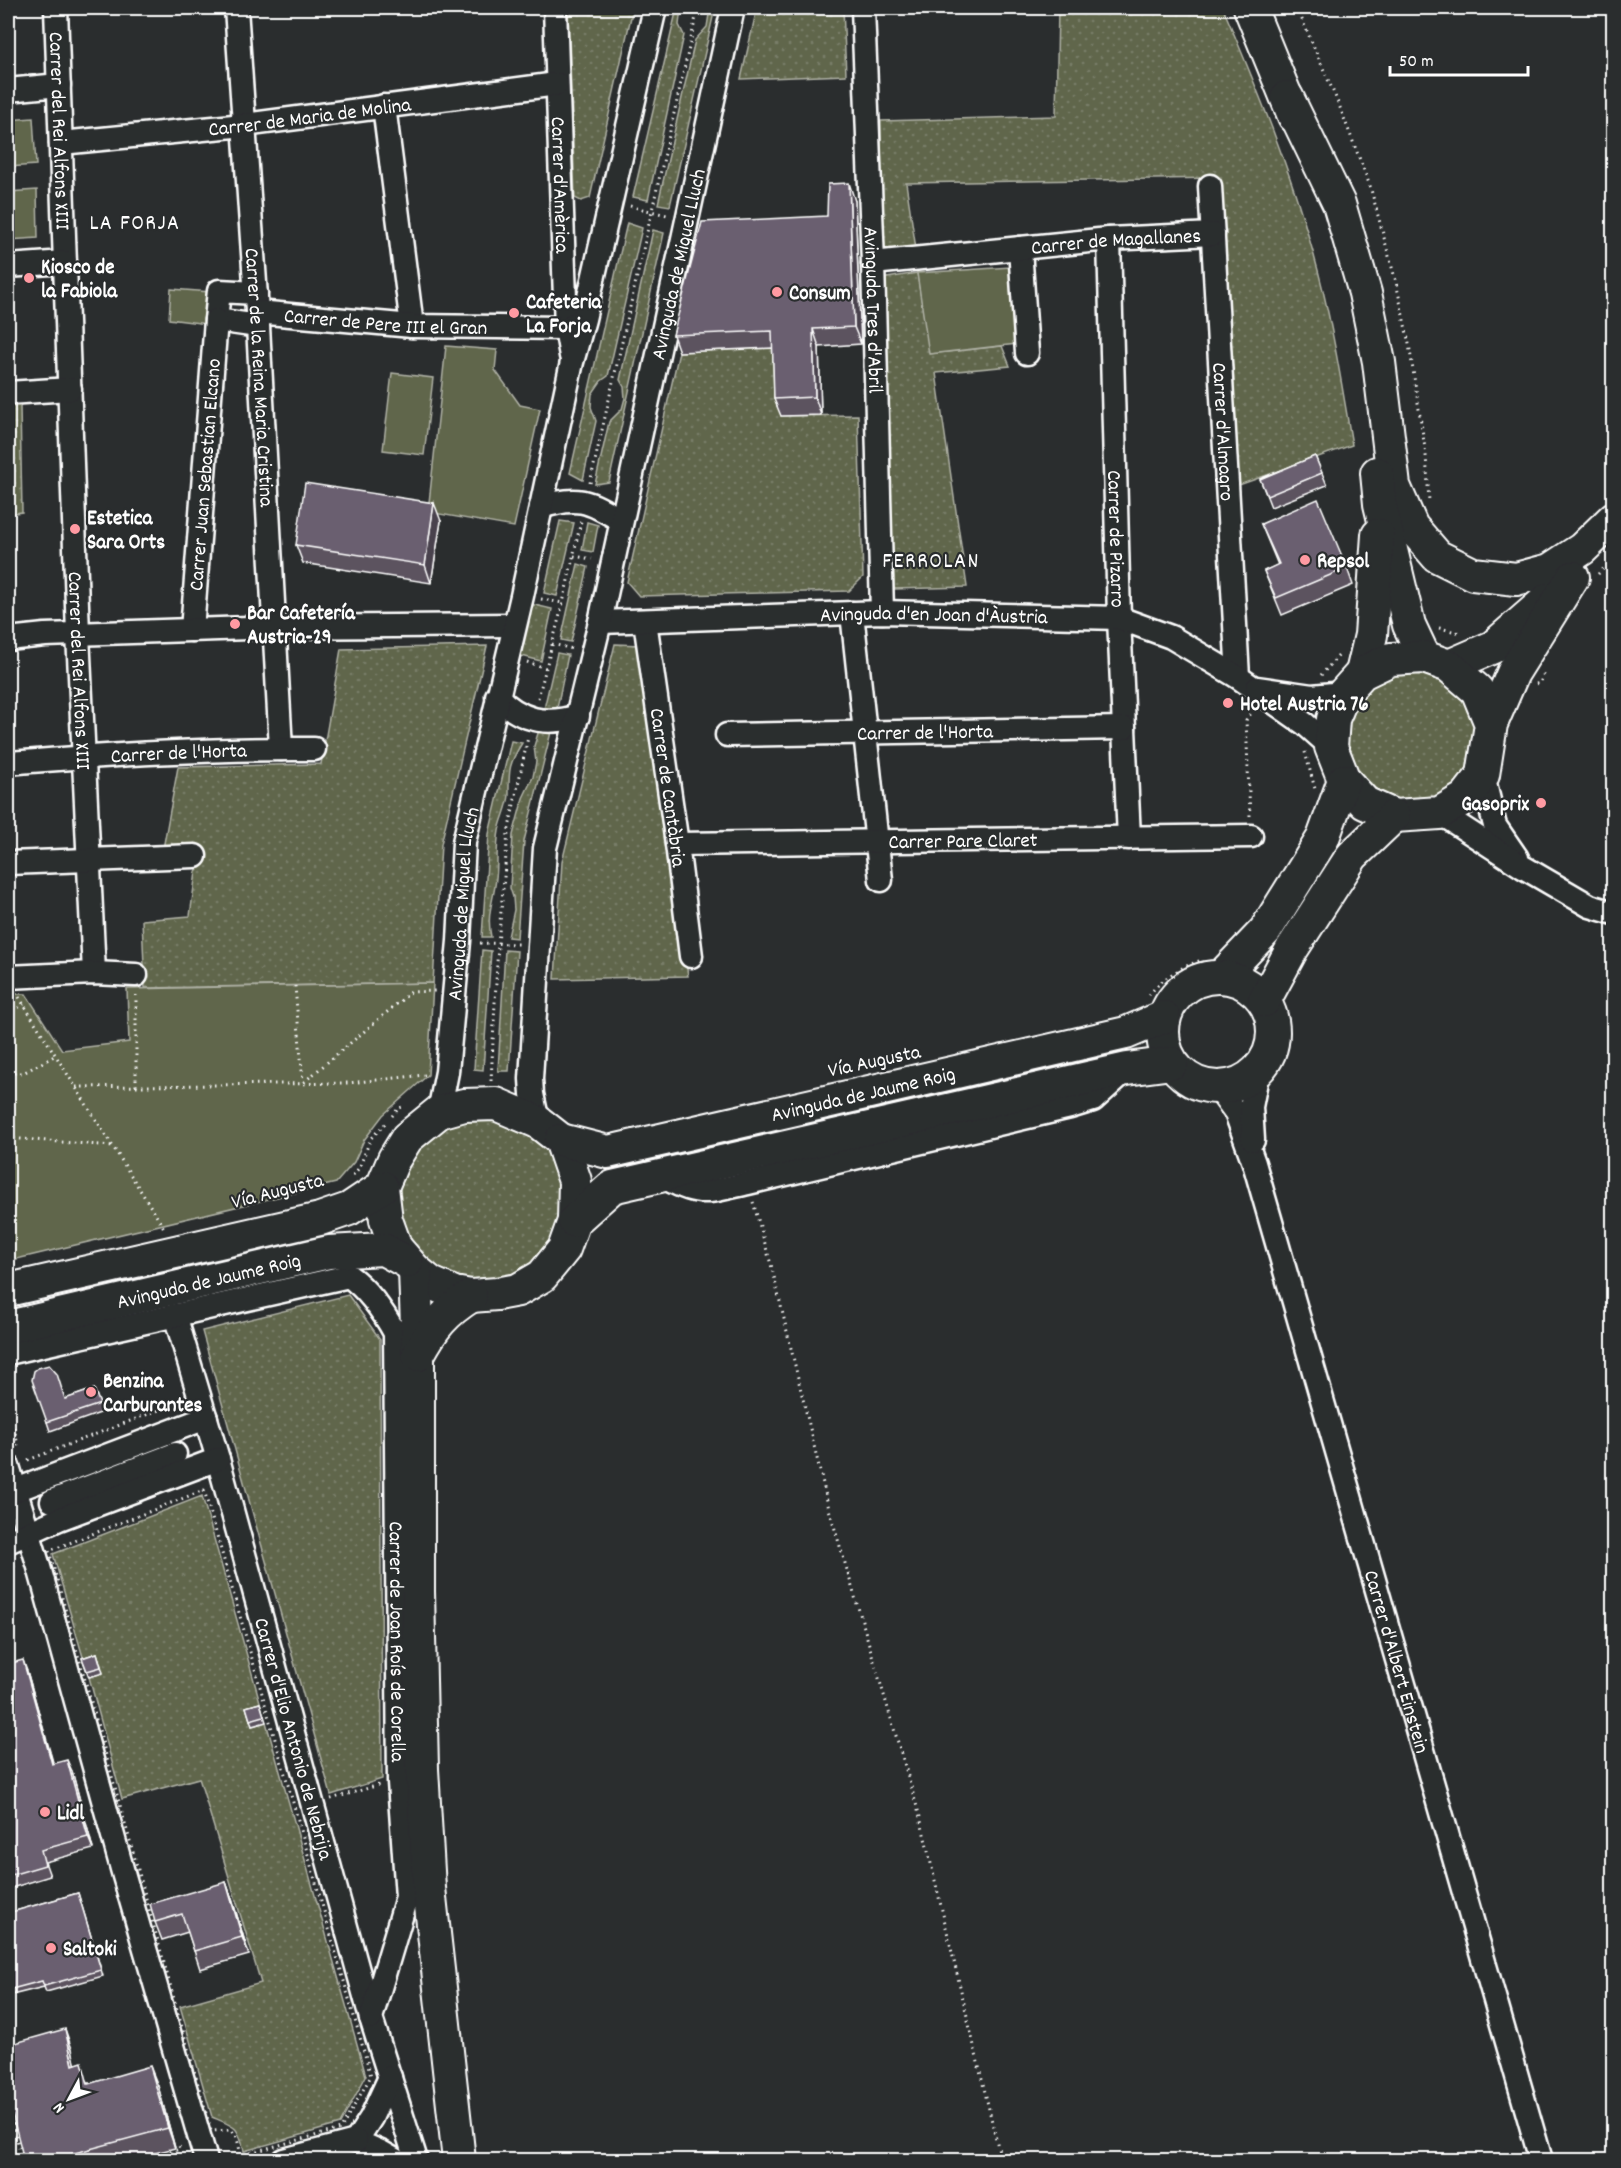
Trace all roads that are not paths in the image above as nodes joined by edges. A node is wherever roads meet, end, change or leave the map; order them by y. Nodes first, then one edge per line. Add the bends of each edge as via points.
1 (56, 8) edge
2 (237, 8) edge
3 (555, 8) edge
4 (655, 8) edge
5 (734, 8) edge
6 (863, 8) edge
7 (1250, 8) edge
8 (557, 84) junction
9 (59, 85) junction
10 (8, 90) edge
11 (1287, 97) junction
12 (384, 106) junction
13 (244, 125) junction
14 (62, 143) junction
15 (1210, 186) dead end
16 (1213, 234) junction
17 (1109, 239) junction
18 (1020, 248) junction
19 (65, 262) junction
20 (873, 264) junction
21 (8, 266) edge
22 (257, 310) junction
23 (216, 320) junction
24 (575, 323) junction
25 (412, 326) junction
26 (1027, 353) dead end
27 (572, 362) joint
28 (70, 389) junction
29 (8, 393) edge
30 (1380, 504) junction
31 (541, 507) junction
32 (1614, 518) edge
33 (621, 520) junction
34 (1614, 536) edge
35 (1573, 577) junction
36 (882, 612) junction
37 (852, 613) junction
38 (1119, 618) junction
39 (645, 621) junction
40 (600, 622) junction
41 (514, 625) junction
42 (274, 627) junction
43 (192, 630) junction
44 (78, 634) junction
45 (8, 639) edge
46 (1437, 662) junction
47 (1353, 683) junction
48 (1249, 691) junction
49 (497, 696) junction
50 (578, 716) junction
51 (1491, 724) junction
52 (1124, 728) junction
53 (865, 731) junction
54 (727, 735) dead end
55 (1331, 747) junction
56 (281, 749) junction
57 (314, 750) dead end
58 (84, 757) junction
59 (8, 763) edge
60 (1483, 775) junction
61 (1329, 785) junction
62 (1440, 813) junction
63 (1394, 816) junction
64 (1251, 836) road end
65 (1129, 838) junction
66 (877, 840) junction
67 (677, 843) junction
68 (195, 856) dead end
69 (89, 860) junction
70 (8, 862) edge
71 (1523, 867) junction
72 (881, 880) dead end
73 (1614, 913) edge
74 (690, 956) dead end
75 (1216, 967) junction
76 (94, 973) junction
77 (136, 975) road end
78 (13, 986) edge
79 (1264, 1001) junction
80 (1154, 1010) junction
81 (1172, 1063) junction
82 (1127, 1069) junction
83 (1258, 1071) junction
84 (1217, 1088) junction
85 (439, 1112) junction
86 (550, 1131) junction
87 (1254, 1162) junction
88 (662, 1176) junction
89 (382, 1187) junction
90 (574, 1221) junction
91 (411, 1266) junction
92 (349, 1276) joint
93 (8, 1277) edge
94 (471, 1296) junction
95 (175, 1315) junction
96 (8, 1327) edge
97 (8, 1353) edge
98 (418, 1355) junction
99 (206, 1418) junction
100 (176, 1454) dead end
101 (218, 1459) junction
102 (17, 1461) edge
103 (10, 1492) edge
104 (52, 1501) dead end
105 (17, 1537) edge
106 (371, 2018) junction
107 (390, 2077) junction
108 (356, 2141) junction
109 (206, 2160) edge
110 (284, 2160) edge
111 (395, 2160) edge
112 (416, 2160) edge
113 (459, 2160) edge
114 (1541, 2160) edge

1 - 9 street, Carrer del Rei Alfons XIII
2 - 13 street, Carrer de la Reina Maria Cristina
3 - 8 street, Carrer d'Amèrica
4 - 24 street
5 - 33 street, Avinguda de Miguel Lluch
6 - 20 street, Avinguda Tres d'Abril
7 - 11 main road
8 - 12 street, Carrer de Maria de Molina
8 - 24 street, Carrer d'Amèrica
9 - 10 street
9 - 14 street, Carrer del Rei Alfons XIII
11 - 30 main road via 1327,211 1365,366
11 - 32 main road via 1339,204 1365,293 1379,362 1394,486 1412,527 1437,556 1473,574 1516,579 1550,570 1582,549
12 - 13 street, Carrer de Maria de Molina
12 - 25 street
13 - 14 street, Carrer de Maria de Molina
13 - 22 street, Carrer de la Reina Maria Cristina
14 - 19 street, Carrer del Rei Alfons XIII
15 - 16 street, Carrer d'Almagro
16 - 17 street, Carrer de Magallanes
16 - 48 street, Carrer d'Almagro
17 - 18 street, Carrer de Magallanes
17 - 38 street, Carrer de Pizarro
18 - 20 street, Carrer de Magallanes
18 - 26 street, Carrer de Magallanes
19 - 21 street
19 - 28 street, Carrer del Rei Alfons XIII
20 - 36 street, Avinguda Tres d'Abril
22 - 23 street
22 - 23 street, Carrer Juan Sebastian Elcano via 219,291
22 - 25 street, Carrer de Pere III el Gran
22 - 42 street, Carrer de la Reina Maria Cristina
23 - 43 street, Carrer Juan Sebastian Elcano
24 - 25 street, Carrer de Pere III el Gran
24 - 27 street, Carrer d'Amèrica
27 - 31 street, Avinguda de Miguel Lluch
28 - 29 street
28 - 44 street, Carrer del Rei Alfons XIII
30 - 46 main road via 1409,625
30 - 47 main road via 1371,635
31 - 33 street via 568,500 586,502
31 - 41 street, Avinguda de Miguel Lluch
33 - 40 street, Avinguda de Miguel Lluch
34 - 35 main road
35 - 46 main road via 1493,648
35 - 51 main road via 1513,673
36 - 37 street, Avinguda d'en Joan d'Àustria
36 - 38 street, Avinguda d'en Joan d'Àustria
37 - 39 street, Avinguda d'en Joan d'Àustria
37 - 53 street
38 - 48 street, Avinguda d'en Joan d'Àustria via 1171,637
38 - 52 street, Carrer de Pizarro
39 - 40 street, Avinguda d'en Joan d'Àustria
39 - 67 street, Carrer de Cantàbria
40 - 50 street, Avinguda de Miguel Lluch
41 - 42 street
41 - 49 street, Avinguda de Miguel Lluch
42 - 43 street
42 - 56 street, Carrer de la Reina Maria Cristina
43 - 44 street
44 - 45 street
44 - 58 street, Carrer del Rei Alfons XIII
46 - 47 main road via 1391,659
46 - 51 main road via 1477,690
47 - 48 street, Avinguda d'en Joan d'Àustria via 1312,696
47 - 55 main road via 1333,719
48 - 55 street, Avinguda d'en Joan d'Àustria via 1305,724
49 - 50 street via 510,710 532,720
49 - 85 street, Avinguda de Miguel Lluch via 464,842 455,991
50 - 86 street, Avinguda de Miguel Lluch via 545,848 538,945 531,1079 532,1094
51 - 60 main road
52 - 53 street, Carrer de l'Horta
52 - 65 street, Carrer de Pizarro
53 - 54 street, Carrer de l'Horta
53 - 66 street
55 - 61 main road
56 - 57 street, Carrer de l'Horta
56 - 58 street, Carrer de l'Horta
58 - 59 street, Carrer de l'Horta
58 - 69 street, Carrer del Rei Alfons XIII
60 - 62 main road via 1465,798
60 - 71 street via 1495,826
61 - 63 main road
61 - 75 main road via 1323,838 1265,931
62 - 63 main road
62 - 71 street
63 - 79 main road via 1352,856 1292,949
64 - 65 street, Carrer Pare Claret
65 - 66 street, Carrer Pare Claret
66 - 67 street, Carrer Pare Claret
66 - 72 street
67 - 74 street, Carrer de Cantàbria
68 - 69 street
69 - 70 street
69 - 76 street, Carrer del Rei Alfons XIII
71 - 73 street via 1590,906
75 - 79 main road
75 - 80 main road
76 - 77 street
76 - 78 street
79 - 83 main road via 1273,1024 1270,1050
80 - 81 main road
80 - 86 main road, Avinguda de Jaume Roig via 1126,1033 608,1152
81 - 82 main road, Avinguda de Jaume Roig
81 - 84 main road via 1192,1081
82 - 88 main road, Avinguda de Jaume Roig
82 - 88 street via 1093,1100 1070,1107 748,1183 698,1192
83 - 84 main road via 1239,1083
83 - 87 street, Carrer d'Albert Einstein via 1251,1107
84 - 87 street, Carrer d'Albert Einstein via 1236,1113
85 - 86 main road via 464,1105 496,1104
85 - 89 main road via 407,1138
86 - 90 main road via 575,1181
87 - 114 street, Carrer d'Albert Einstein
88 - 90 main road, Avinguda de Jaume Roig via 612,1187
89 - 91 main road via 386,1220 396,1248
89 - 93 main road, Avinguda de Jaume Roig via 349,1209 321,1219
90 - 94 main road via 564,1249 542,1276 518,1290
91 - 94 main road via 431,1283
91 - 96 main road, Avinguda de Jaume Roig via 383,1249 329,1252
91 - 98 main road
92 - 95 street, Avinguda de Jaume Roig
92 - 106 street, Carrer de Joan Roís de Corella via 384,1313 395,1333 396,1356 399,1782 407,1897
94 - 98 main road via 452,1308 430,1332
95 - 97 street, Avinguda de Jaume Roig
95 - 99 street, Carrer d'Elio Antonio de Nebrija
98 - 113 main road via 422,1768 429,1888
99 - 101 street, Carrer d'Elio Antonio de Nebrija
99 - 103 street
100 - 104 street
101 - 105 street
101 - 106 street, Carrer d'Elio Antonio de Nebrija
102 - 103 street
103 - 105 street
105 - 109 street via 39,1566
106 - 107 street, Carrer d'Elio Antonio de Nebrija
107 - 108 street
107 - 112 street, Carrer d'Elio Antonio de Nebrija
108 - 110 street
108 - 111 street

